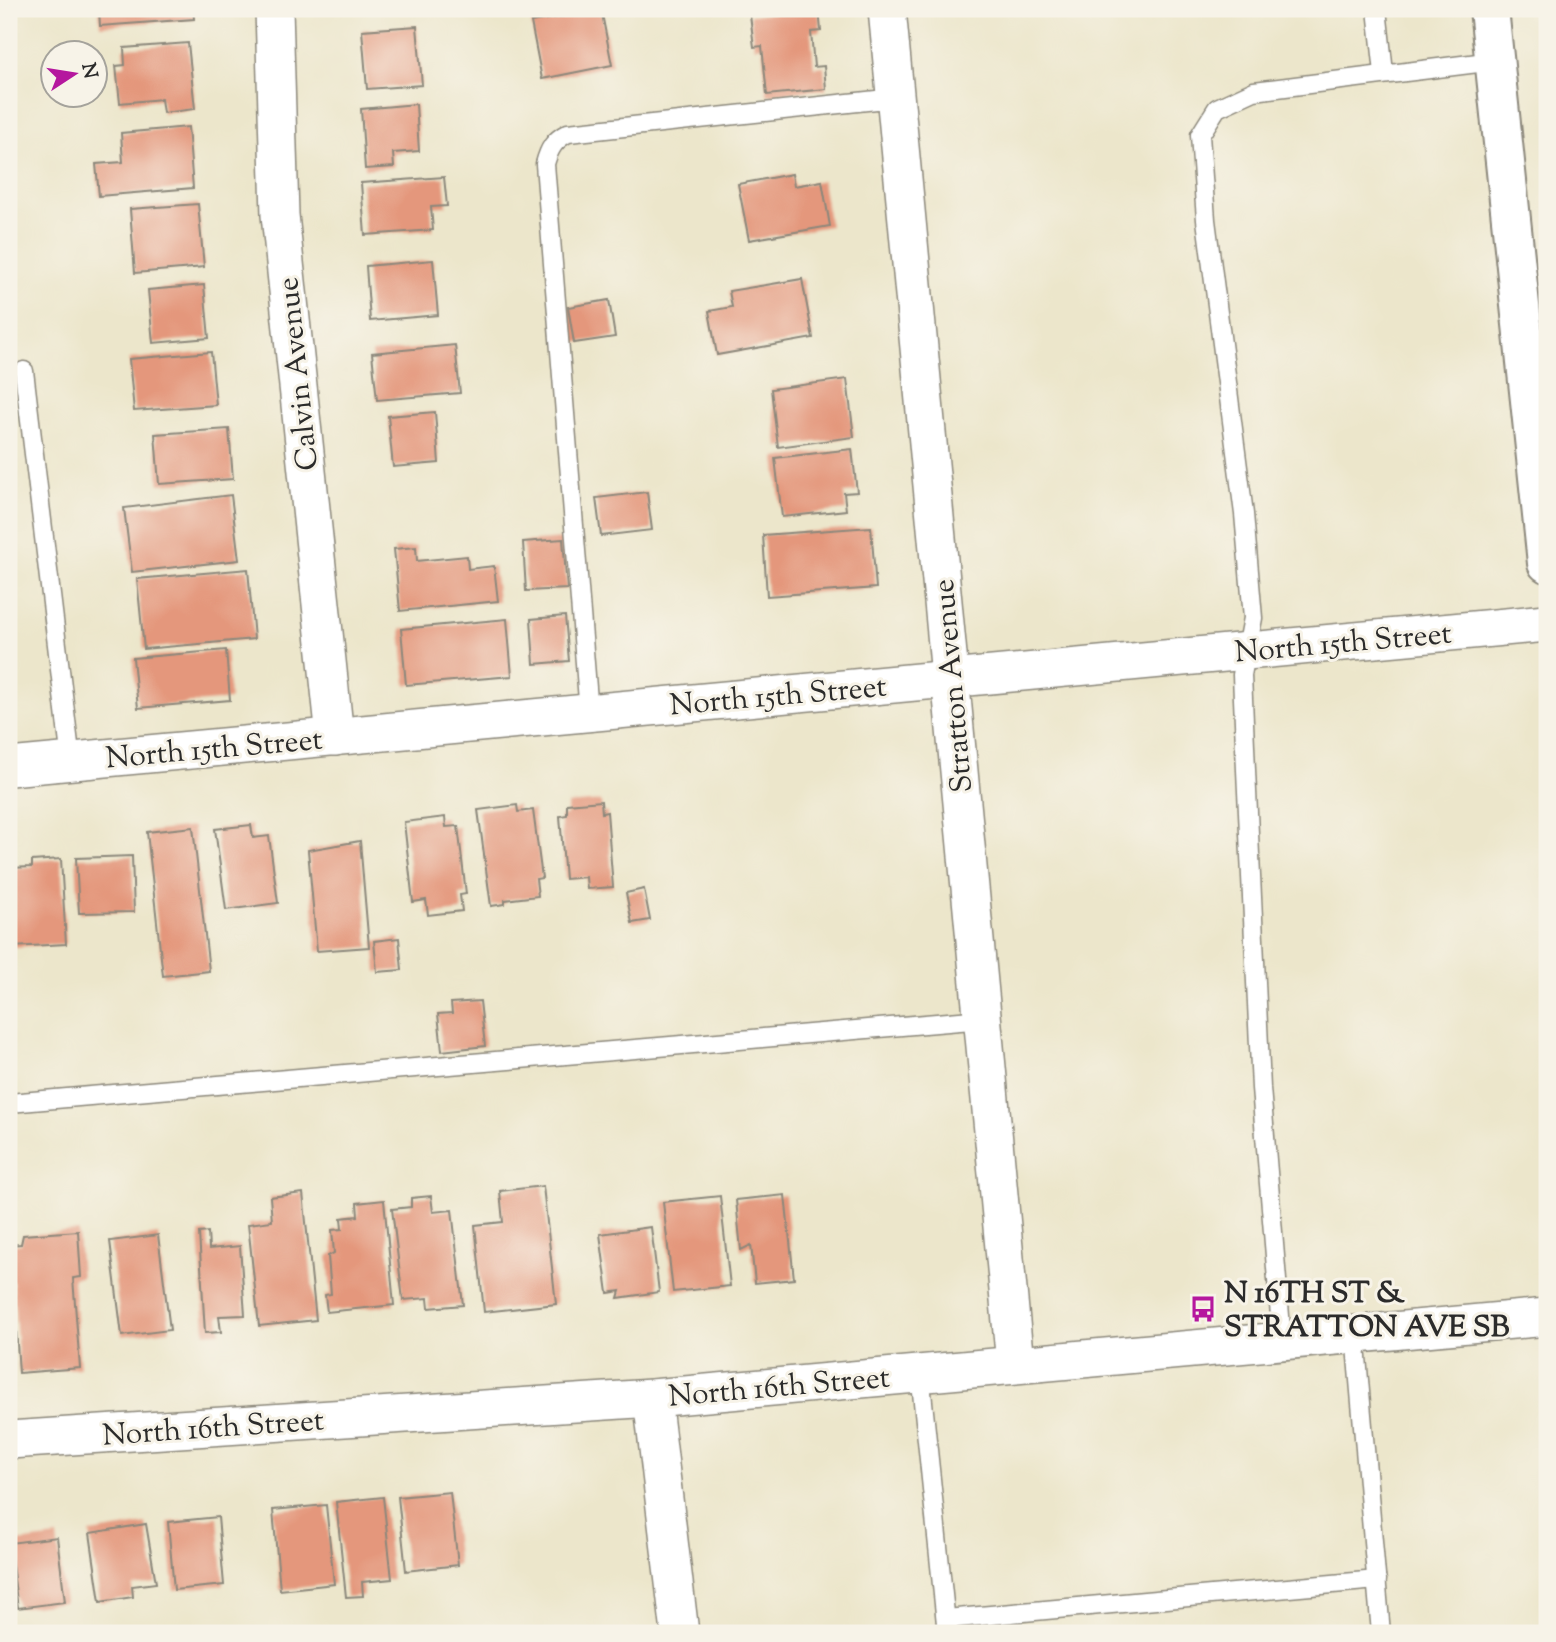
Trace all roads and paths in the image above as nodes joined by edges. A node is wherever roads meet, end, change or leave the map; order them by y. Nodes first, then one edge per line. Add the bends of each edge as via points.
1 (274, 9) edge
2 (887, 9) edge
3 (1377, 9) edge
4 (1489, 9) edge
5 (1494, 61) junction
6 (1384, 73) junction
7 (895, 98) junction
8 (24, 371) dead end
9 (1547, 563) edge
10 (1547, 623) edge
11 (1248, 651) junction
12 (952, 679) junction
13 (589, 713) junction
14 (335, 737) junction
15 (71, 761) junction
16 (9, 766) edge
17 (983, 1019) junction
18 (9, 1103) edge
19 (1547, 1317) edge
20 (1355, 1334) junction
21 (1282, 1340) junction
22 (1015, 1364) junction
23 (920, 1373) junction
24 (652, 1398) junction
25 (9, 1440) edge
26 (1377, 1580) junction
27 (946, 1626) edge
28 (680, 1633) edge
29 (1381, 1633) edge

1 - 14 street, Calvin Avenue via 280,215
2 - 7 street, Stratton Avenue
3 - 6 lane
4 - 5 street
5 - 6 lane
5 - 9 street
6 - 11 lane via 1254,91 1217,108 1200,135 1206,220 1244,514 1253,618
7 - 12 street, Stratton Avenue
7 - 13 lane via 568,132 549,150 545,164
8 - 15 lane
10 - 11 street, North 15th Street
11 - 12 street, North 15th Street
11 - 21 lane via 1242,686 1259,1046
12 - 13 street, North 15th Street
12 - 17 street, Stratton Avenue
13 - 14 street, North 15th Street
14 - 15 street, North 15th Street
15 - 16 street, North 15th Street
17 - 18 lane
17 - 22 street, Stratton Avenue
19 - 20 street, North 16th Street
20 - 21 street, North 16th Street
20 - 26 lane
21 - 22 street, North 16th Street
22 - 23 street, North 16th Street
23 - 24 street, North 16th Street
23 - 27 lane
24 - 25 street, North 16th Street
24 - 28 street
26 - 27 lane
26 - 29 lane

